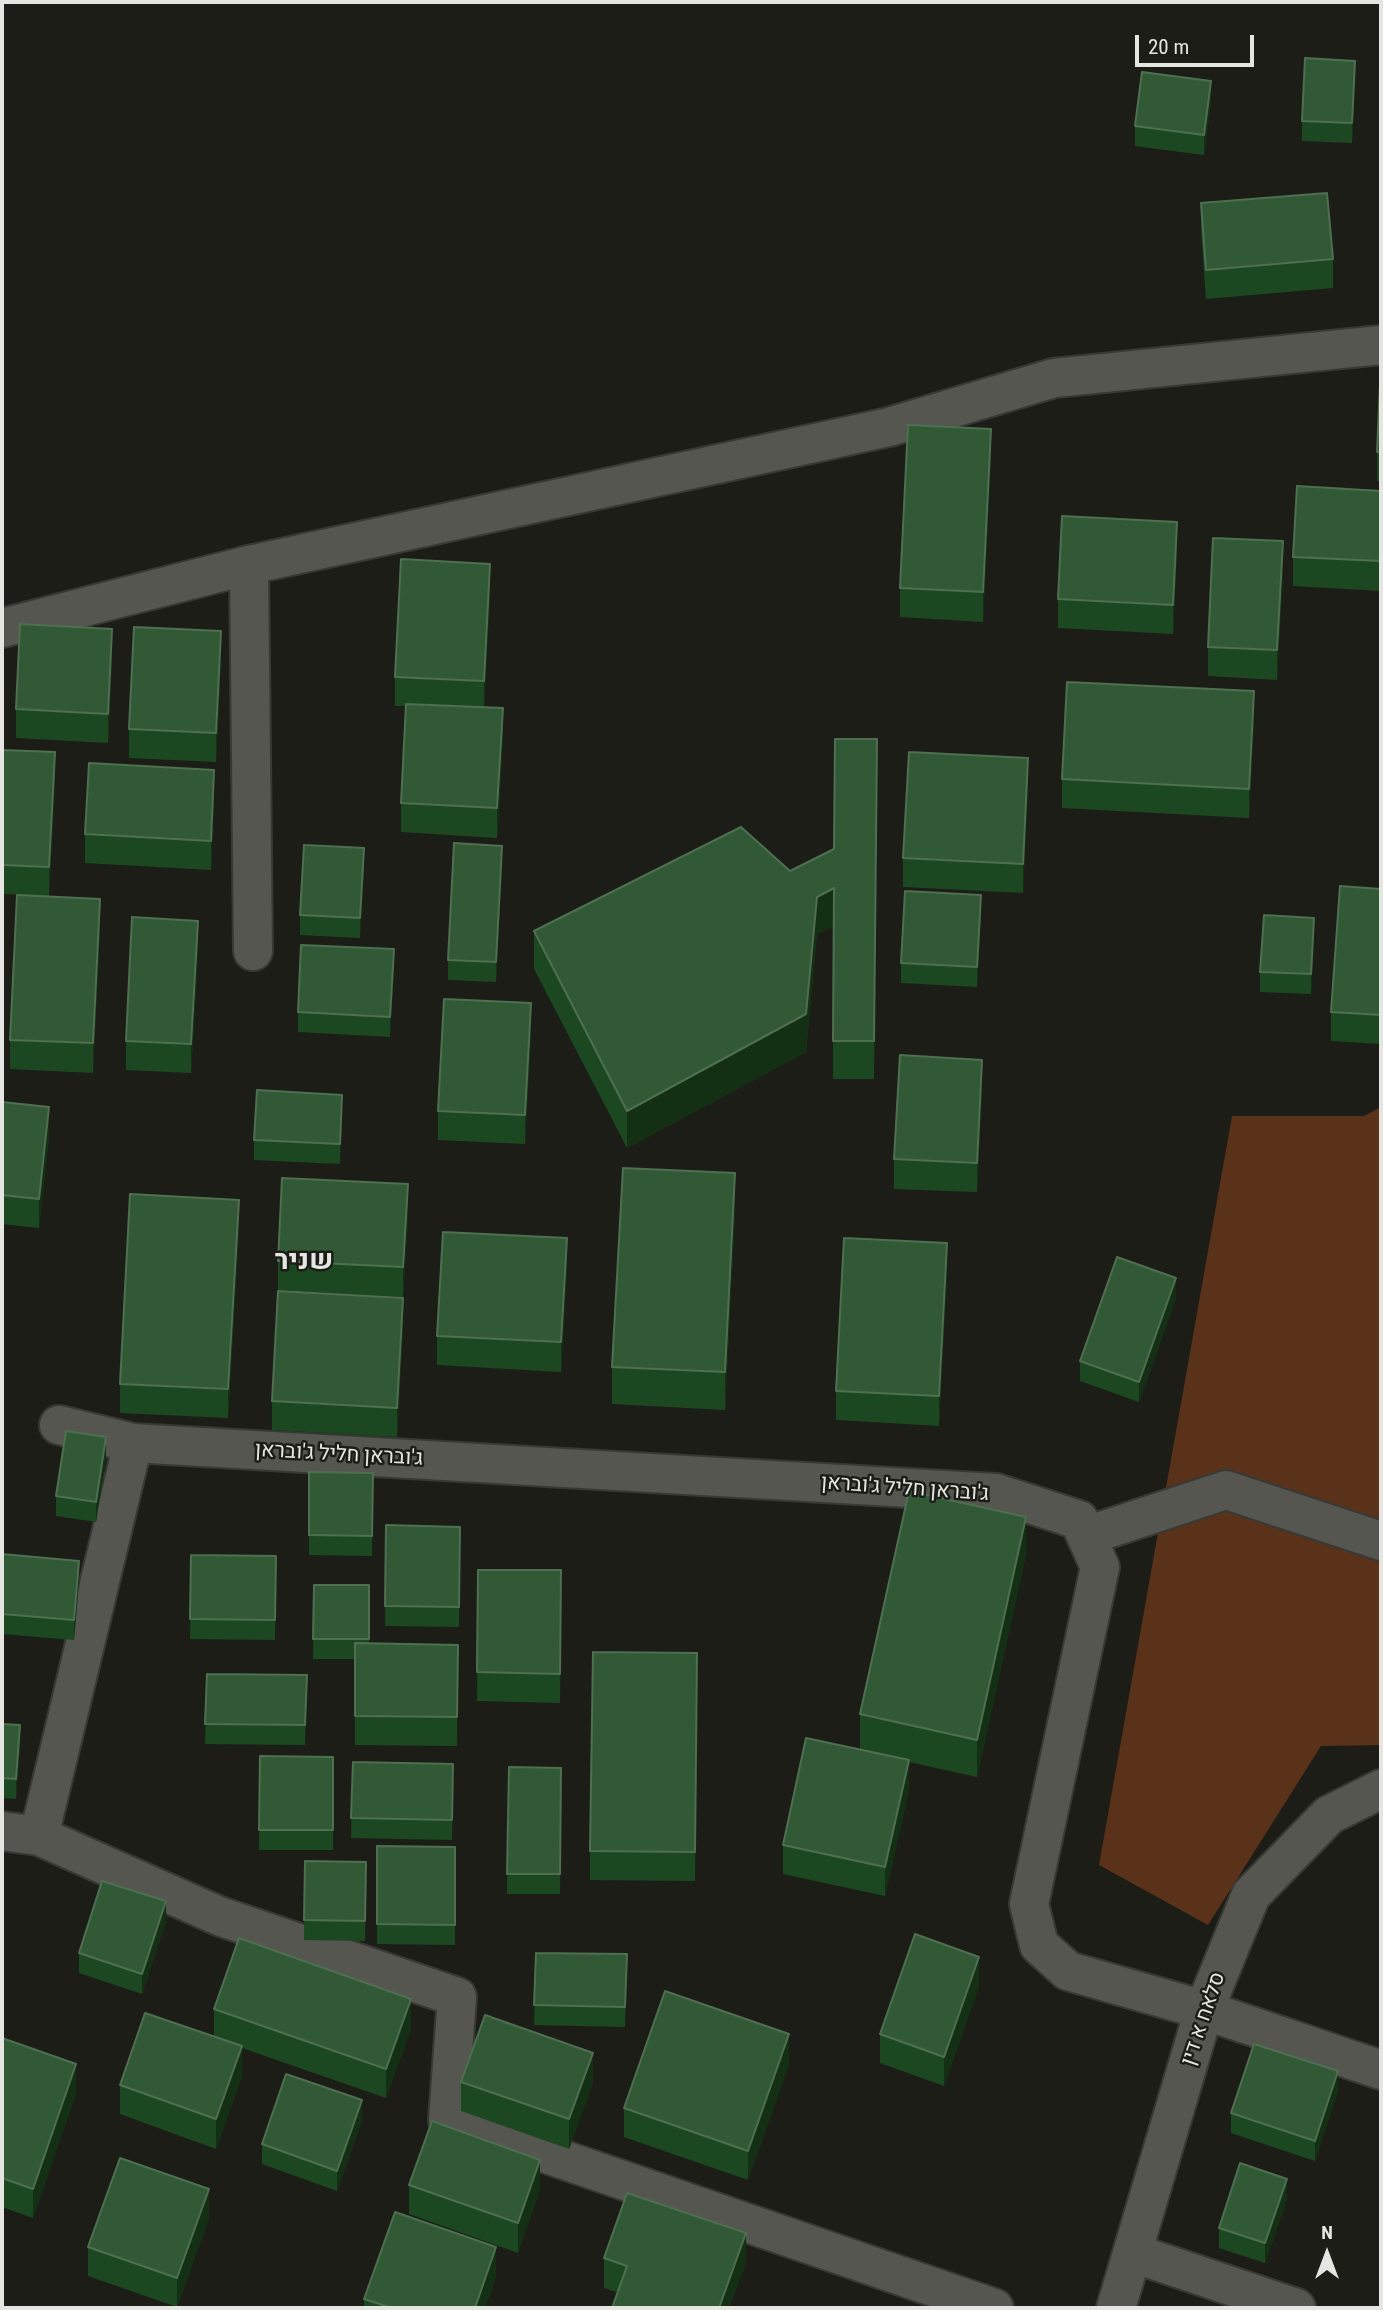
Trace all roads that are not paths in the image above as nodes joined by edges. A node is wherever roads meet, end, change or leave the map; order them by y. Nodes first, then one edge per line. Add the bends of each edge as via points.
1 (1381, 345) edge
2 (249, 565) junction
3 (2, 628) edge
4 (253, 951) dead end
5 (60, 1425) dead end
6 (133, 1443) junction
7 (1086, 1536) junction
8 (1381, 1541) edge
9 (1381, 1789) edge
10 (2, 1831) edge
11 (39, 1836) junction
12 (1204, 2010) junction
13 (1381, 2070) edge
14 (1133, 2253) junction
15 (994, 2308) edge
16 (1116, 2308) edge
17 (1296, 2308) edge

1 - 2 street via 1054,378 889,427
2 - 3 street
2 - 4 street
5 - 6 street, ג'ובראן חליל ג'ובראן
6 - 7 street, ג'ובראן חליל ג'ובראן via 996,1493 1079,1520
6 - 11 street
7 - 8 street via 1226,1490
7 - 12 street, ג'ובראן חליל ג'ובראן via 1100,1567 1029,1904 1039,1945 1068,1971
9 - 12 street, סלאח א דין via 1329,1815 1251,1895
10 - 11 street
11 - 15 street via 219,1916 457,1997 448,2120
12 - 13 street, ג'ובראן חליל ג'ובראן
12 - 14 street, סלאח א דין
14 - 16 street, סלאח א דין
14 - 17 street

